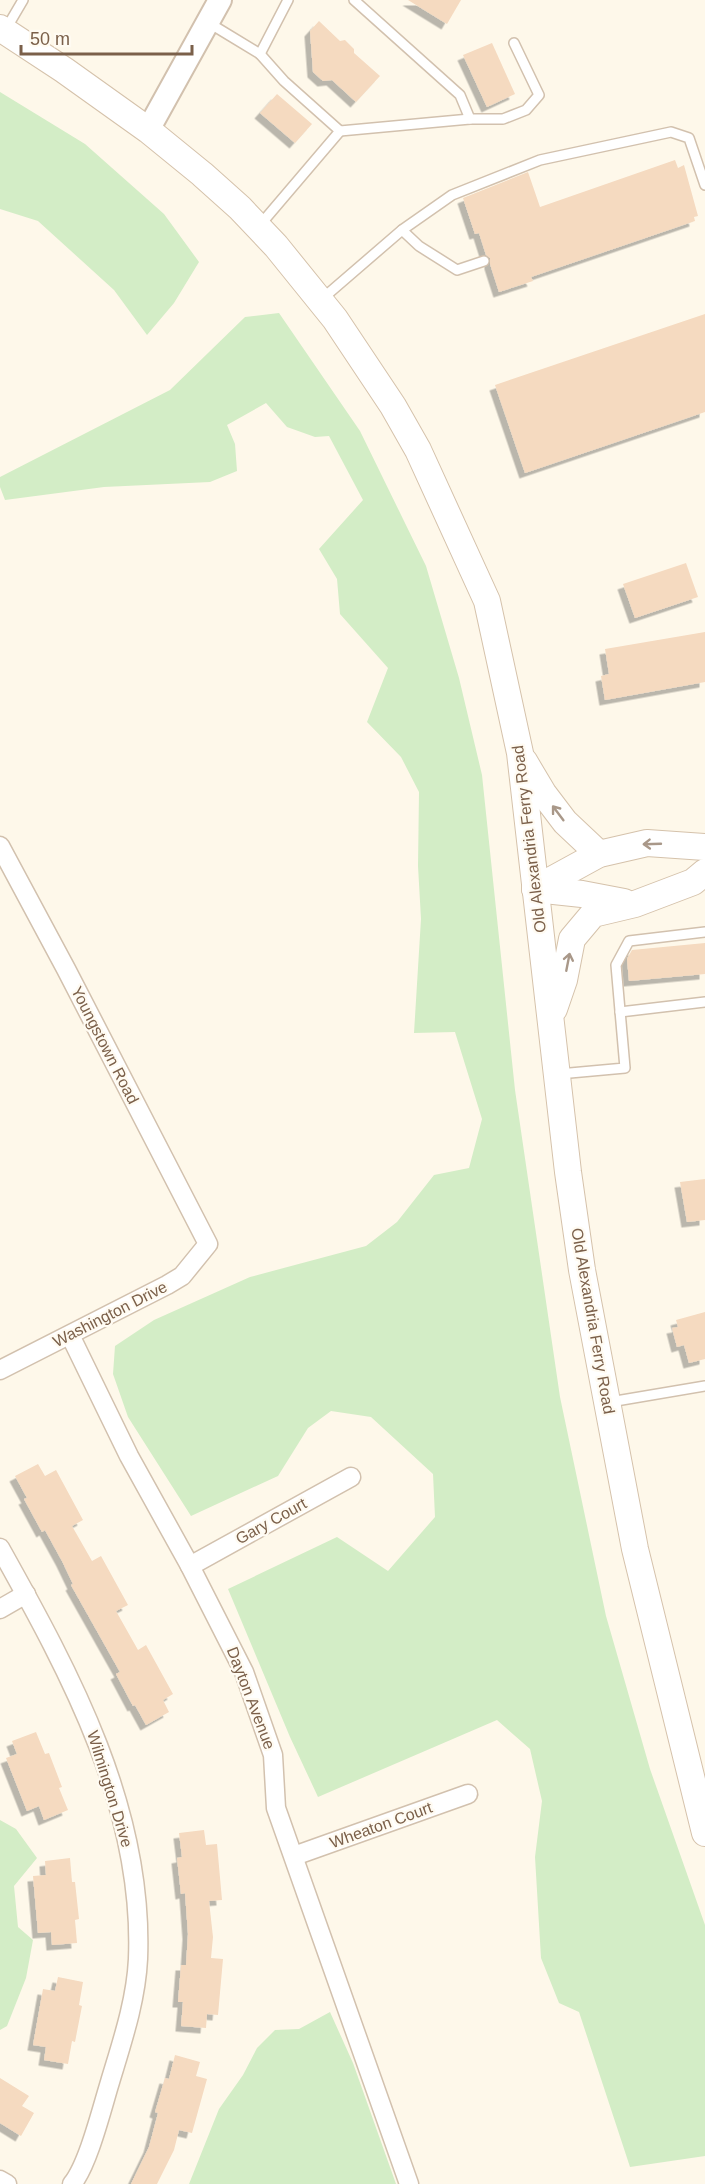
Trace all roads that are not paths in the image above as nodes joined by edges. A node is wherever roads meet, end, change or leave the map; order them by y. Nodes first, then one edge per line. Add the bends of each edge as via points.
1 (24, 0) edge
2 (220, 0) edge
3 (288, 0) edge
4 (354, 0) edge
5 (209, 23) junction
6 (2, 30) edge
7 (514, 43) dead end
8 (260, 54) junction
9 (470, 119) junction
10 (148, 130) junction
11 (340, 131) junction
12 (705, 185) edge
13 (258, 227) junction
14 (402, 230) junction
15 (484, 261) dead end
16 (320, 301) junction
17 (520, 753) junction
18 (0, 846) edge
19 (705, 847) edge
20 (599, 854) junction
21 (705, 872) edge
22 (536, 889) junction
23 (635, 904) junction
24 (705, 932) edge
25 (705, 1002) edge
26 (620, 1012) junction
27 (551, 1018) junction
28 (557, 1074) junction
29 (208, 1244) joint
30 (70, 1335) junction
31 (0, 1370) edge
32 (705, 1386) edge
33 (607, 1403) junction
34 (351, 1477) dead end
35 (0, 1548) edge
36 (190, 1566) junction
37 (26, 1594) junction
38 (0, 1609) edge
39 (468, 1794) dead end
40 (705, 1833) edge
41 (294, 1856) junction
42 (0, 2180) edge
43 (7, 2184) edge
44 (72, 2184) edge
45 (409, 2184) edge

1 - 6 lane
2 - 5 street
3 - 8 lane
4 - 9 lane via 460,95
5 - 8 lane
5 - 10 street
6 - 10 main road, Old Alexandria Ferry Road
7 - 9 lane via 539,95 526,110 503,119
8 - 11 lane
9 - 11 lane
10 - 13 main road, Old Alexandria Ferry Road
11 - 13 lane
12 - 14 lane via 689,138 671,132 540,160 452,195
13 - 16 main road, Old Alexandria Ferry Road
14 - 15 lane via 418,246 457,270
14 - 16 lane
16 - 17 main road, Old Alexandria Ferry Road via 413,441 487,601
20 -> 17 main road via 543,793
17 - 22 main road, Old Alexandria Ferry Road
18 - 29 street, Youngstown Road
19 -> 20 main road via 647,843
20 - 22 main road
21 - 23 main road via 693,882
22 - 23 main road
22 - 27 main road, Old Alexandria Ferry Road
27 -> 23 main road via 572,939 592,914
24 - 26 lane via 629,941 616,965
25 - 26 lane
26 - 28 lane via 625,1068
27 - 28 main road, Old Alexandria Ferry Road
28 - 33 main road, Old Alexandria Ferry Road via 581,1259
29 - 30 street, Washington Drive via 182,1276
30 - 31 street, Washington Drive
30 - 36 street, Dayton Avenue via 129,1456
32 - 33 lane
33 - 40 main road, Old Alexandria Ferry Road via 635,1549
34 - 36 street, Gary Court
35 - 37 street, Wilmington Drive
36 - 41 street, Dayton Avenue via 230,1641 261,1716 275,1763 276,1809
37 - 38 street
37 - 44 street, Wilmington Drive via 86,1713 105,1762 126,1831 136,1893 138,1959 126,2031 92,2140
39 - 41 street, Wheaton Court
41 - 45 street, Dayton Avenue
42 - 43 street

